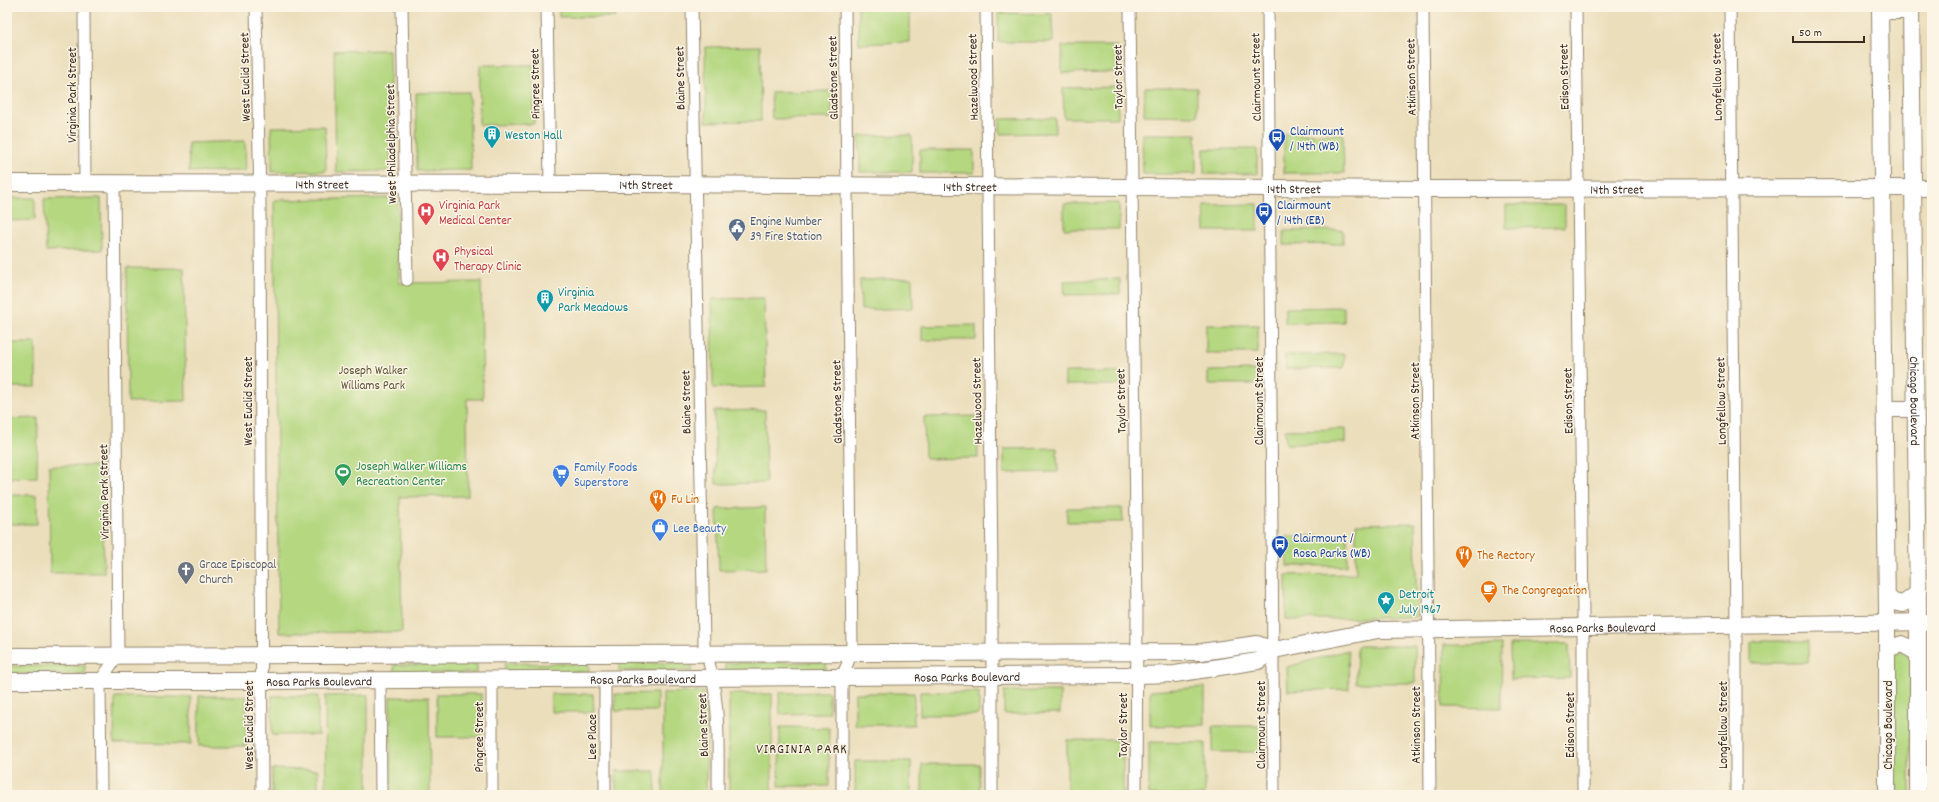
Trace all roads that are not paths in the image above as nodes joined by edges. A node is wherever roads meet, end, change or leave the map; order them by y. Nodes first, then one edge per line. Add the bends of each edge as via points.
1 (84, 7) edge
2 (256, 7) edge
3 (402, 7) edge
4 (547, 7) edge
5 (692, 7) edge
6 (845, 7) edge
7 (986, 7) edge
8 (1130, 7) edge
9 (1268, 7) edge
10 (1424, 7) edge
11 (1576, 7) edge
12 (1730, 7) edge
13 (1880, 9) edge
14 (1911, 9) edge
15 (7, 183) edge
16 (85, 183) junction
17 (114, 183) junction
18 (260, 184) junction
19 (405, 184) junction
20 (550, 184) junction
21 (695, 184) junction
22 (847, 186) junction
23 (988, 187) junction
24 (1132, 187) junction
25 (1270, 187) junction
26 (1578, 187) junction
27 (1732, 187) junction
28 (1882, 188) junction
29 (1913, 188) junction
30 (1932, 188) edge
31 (1426, 189) junction
32 (407, 280) dead end
33 (1885, 409) junction
34 (1915, 409) junction
35 (1918, 593) junction
36 (1887, 597) junction
37 (1925, 622) edge
38 (1887, 623) junction
39 (1736, 625) junction
40 (1583, 627) junction
41 (1429, 630) junction
42 (1887, 649) junction
43 (1274, 650) junction
44 (852, 652) junction
45 (992, 652) junction
46 (1137, 652) junction
47 (706, 653) junction
48 (1918, 653) junction
49 (118, 655) junction
50 (263, 655) junction
51 (7, 656) edge
52 (1137, 675) junction
53 (992, 676) junction
54 (842, 677) junction
55 (714, 678) junction
56 (492, 679) junction
57 (605, 679) junction
58 (380, 680) junction
59 (7, 681) edge
60 (100, 681) junction
61 (263, 681) junction
62 (101, 795) edge
63 (262, 795) edge
64 (380, 795) edge
65 (492, 795) edge
66 (605, 795) edge
67 (718, 795) edge
68 (842, 795) edge
69 (992, 795) edge
70 (1136, 795) edge
71 (1274, 795) edge
72 (1430, 795) edge
73 (1583, 795) edge
74 (1736, 795) edge
75 (1887, 795) edge
76 (1918, 795) edge

1 - 16 street, Virginia Park Street
2 - 18 street, West Euclid Street
3 - 19 street, West Philadelphia Street
4 - 20 street, Pingree Street
5 - 21 street, Blaine Street
6 - 22 street, Gladstone Street
7 - 23 street, Hazelwood Street
8 - 24 street, Taylor Street
9 - 25 street, Clairmount Street
10 - 31 street, Atkinson Street
11 - 26 street, Edison Street
12 - 27 street, Longfellow Street
13 - 14 street
13 - 28 street, Chicago Boulevard
14 - 29 street, Chicago Boulevard
15 - 16 street, 14th Street
16 - 17 street, 14th Street
17 - 18 street, 14th Street
17 - 49 street, Virginia Park Street
18 - 19 street, 14th Street
18 - 50 street, West Euclid Street
19 - 20 street, 14th Street
19 - 32 street, West Philadelphia Street
20 - 21 street, 14th Street
21 - 22 street, 14th Street
21 - 47 street, Blaine Street via 702,578
22 - 23 street, 14th Street
22 - 44 street, Gladstone Street
23 - 24 street, 14th Street
23 - 45 street, Hazelwood Street
24 - 25 street, 14th Street
24 - 46 street, Taylor Street
25 - 31 street, 14th Street
25 - 43 street, Clairmount Street
26 - 27 street, 14th Street
26 - 31 street, 14th Street
26 - 40 street, Edison Street
27 - 28 street, 14th Street
27 - 39 street, Longfellow Street
28 - 29 street, 14th Street
28 - 33 street, Chicago Boulevard
29 - 30 street, 14th Street
29 - 34 street, Chicago Boulevard
31 - 41 street, Atkinson Street
33 - 34 street
33 - 36 street, Chicago Boulevard
34 - 35 street, Chicago Boulevard
35 - 36 street via 1903,604
35 - 37 street, Chicago Boulevard
36 - 38 street, Chicago Boulevard
37 - 38 street, Rosa Parks Boulevard
37 - 48 street, Chicago Boulevard
38 - 39 street, Rosa Parks Boulevard
38 - 42 street, Chicago Boulevard
39 - 40 street, Rosa Parks Boulevard
39 - 74 street, Longfellow Street
40 - 41 street, Rosa Parks Boulevard
40 - 73 street, Edison Street
41 - 43 street, Rosa Parks Boulevard via 1378,630
41 - 72 street, Atkinson Street
42 - 48 street via 1902,644
42 - 75 street, Chicago Boulevard
43 - 46 street, Rosa Parks Boulevard via 1258,644 1201,652
43 - 52 street, Rosa Parks Boulevard via 1258,661 1176,674
43 - 71 street, Clairmount Street
44 - 45 street, Rosa Parks Boulevard
44 - 47 street, Rosa Parks Boulevard
44 - 54 street, Gladstone Street
45 - 46 street, Rosa Parks Boulevard
45 - 53 street, Hazelwood Street
46 - 52 street, Taylor Street
47 - 50 street, Rosa Parks Boulevard
47 - 55 street, Blaine Street
48 - 76 street, Chicago Boulevard
49 - 50 street, Rosa Parks Boulevard
49 - 51 street, Rosa Parks Boulevard
49 - 60 street
50 - 61 street, West Euclid Street
52 - 53 street, Rosa Parks Boulevard
52 - 70 street, Taylor Street
53 - 54 street, Rosa Parks Boulevard
53 - 69 street, Hazelwood Street
54 - 55 street, Rosa Parks Boulevard
54 - 68 street, Gladstone Street
55 - 57 street, Rosa Parks Boulevard
55 - 67 street, Blaine Street via 718,710
56 - 57 street, Rosa Parks Boulevard
56 - 58 street, Rosa Parks Boulevard
56 - 65 street, Pingree Street
57 - 66 street, Lee Place
58 - 61 street, Rosa Parks Boulevard
58 - 64 street
59 - 60 street, Rosa Parks Boulevard
60 - 61 street, Rosa Parks Boulevard
60 - 62 street
61 - 63 street, West Euclid Street

